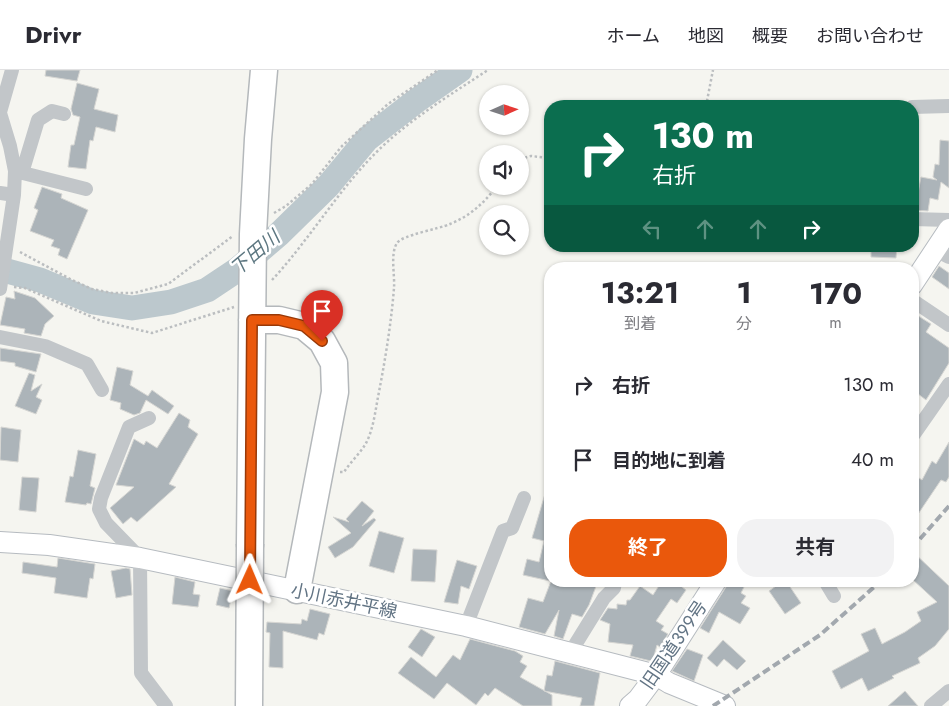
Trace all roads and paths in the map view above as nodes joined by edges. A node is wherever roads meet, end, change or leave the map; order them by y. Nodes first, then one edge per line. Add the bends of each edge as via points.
1 (12, 70) edge
2 (264, 70) edge
3 (438, 70) edge
4 (488, 70) edge
5 (712, 70) edge
6 (707, 100) edge
7 (949, 106) edge
8 (919, 107) edge
9 (0, 113) edge
10 (64, 114) dead end
11 (529, 157) edge
12 (544, 157) edge
13 (19, 172) junction
14 (86, 189) dead end
15 (7, 194) edge
16 (489, 195) edge
17 (919, 219) edge
18 (949, 220) edge
19 (949, 229) edge
20 (253, 230) junction
21 (6, 250) junction
22 (942, 254) edge
23 (919, 278) edge
24 (0, 287) edge
25 (252, 300) junction
26 (919, 305) edge
27 (949, 325) edge
28 (0, 337) edge
29 (949, 384) edge
30 (102, 390) dead end
31 (148, 418) dead end
32 (919, 423) edge
33 (319, 475) junction
34 (524, 498) dead end
35 (0, 542) edge
36 (140, 558) junction
37 (614, 587) edge
38 (712, 587) edge
39 (829, 587) edge
40 (297, 590) junction
41 (834, 596) dead end
42 (466, 626) junction
43 (570, 652) junction
44 (656, 675) junction
45 (949, 691) edge
46 (166, 706) edge
47 (249, 706) edge
48 (630, 706) edge
49 (725, 706) edge
50 (931, 706) edge

1 - 9 street
2 - 20 highway
3 - 20 path via 388,104 341,147 312,184
4 - 25 path via 422,114 385,144 287,264
5 - 6 path
7 - 8 street
9 - 13 street
10 - 13 street via 52,111 38,120
11 - 12 path
13 - 14 street
13 - 15 street
15 - 21 street
16 - 33 path via 478,208 452,224 407,236 396,244 387,348 370,434 344,472
17 - 18 street
19 - 22 main road
20 - 21 path via 234,236 168,284 134,293 92,289 20,252
20 - 25 highway
21 - 24 street
22 - 23 main road
24 - 25 path via 25,288 101,321 152,333
25 - 33 highway via 279,320 304,326 322,341 334,364 335,392
25 - 47 highway, bridge
26 - 27 street
28 - 30 street via 45,346 87,364
29 - 32 street
31 - 36 street via 129,427 101,498 100,509 106,522
33 - 40 highway
34 - 42 street via 512,528 503,531
35 - 36 main road, 小川赤井平線
36 - 40 main road, 小川赤井平線
36 - 46 street via 141,673
37 - 43 street
38 - 44 main road, 旧国道399号
39 - 41 street
40 - 42 main road, 小川赤井平線
42 - 43 main road, 小川赤井平線
43 - 44 main road, 小川赤井平線
44 - 48 main road, 旧国道399号
44 - 49 main road, 小川赤井平線
45 - 50 street

